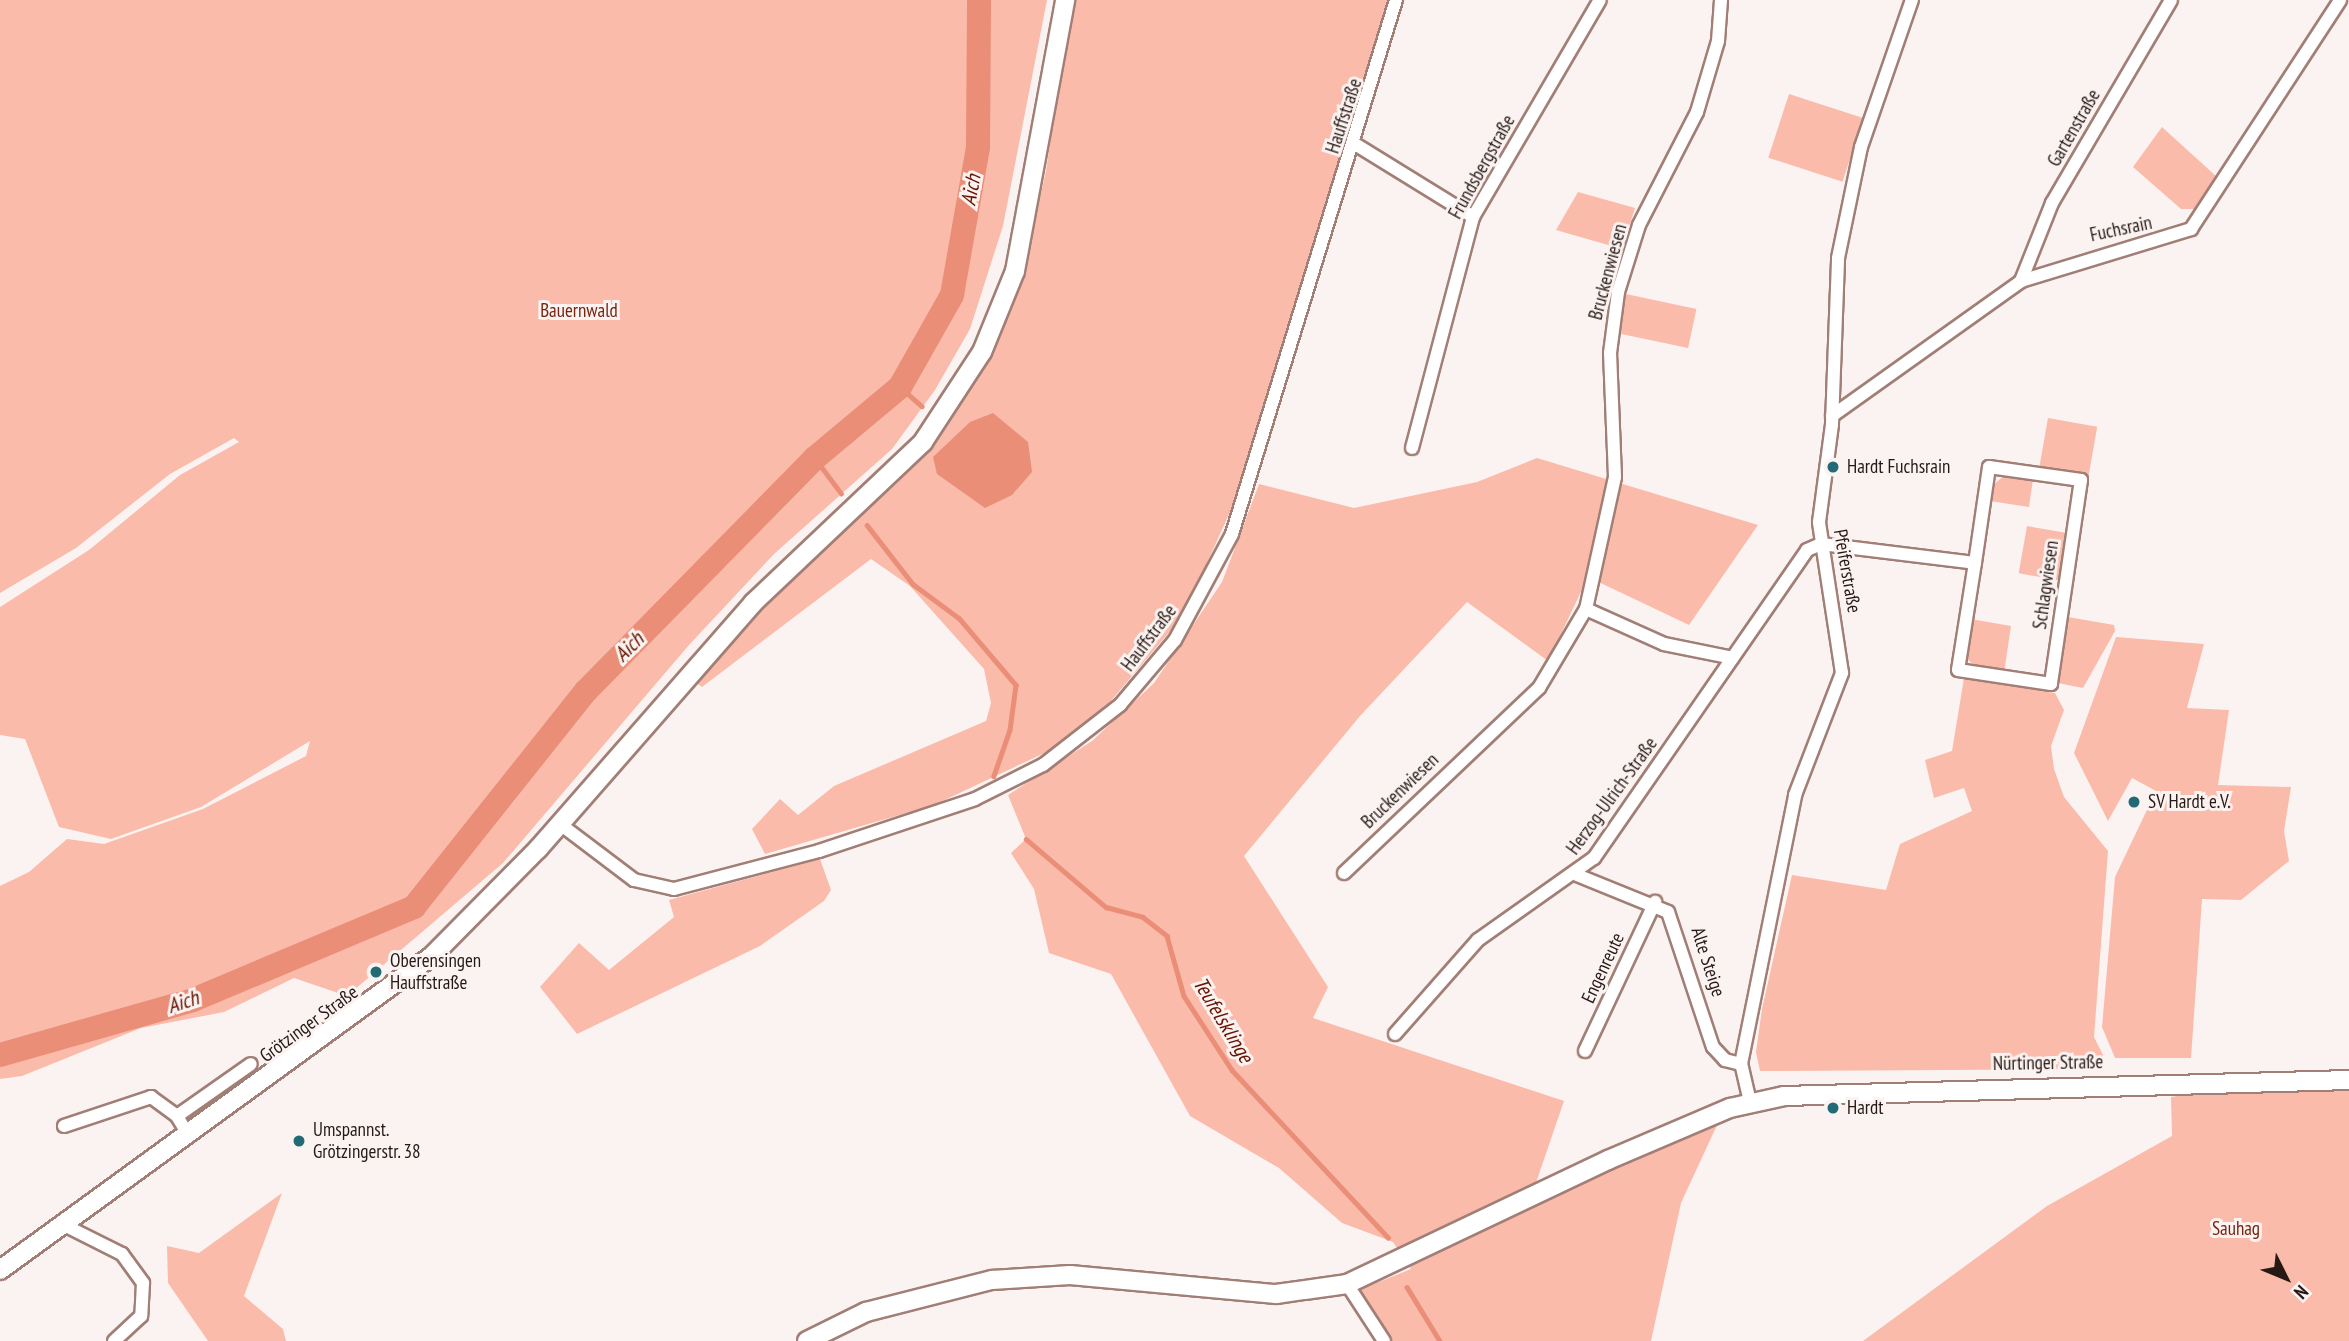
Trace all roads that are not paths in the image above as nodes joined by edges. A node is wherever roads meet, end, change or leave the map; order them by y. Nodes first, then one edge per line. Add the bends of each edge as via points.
1 (1065, 0) edge
2 (1396, 0) edge
3 (1600, 0) edge
4 (1721, 0) edge
5 (1912, 0) edge
6 (2171, 0) edge
7 (2340, 0) edge
8 (1355, 144) junction
9 (1473, 217) junction
10 (2021, 281) junction
11 (1832, 416) junction
12 (1412, 447) dead end
13 (1821, 544) junction
14 (1975, 563) junction
15 (1586, 609) junction
16 (1733, 658) junction
17 (560, 824) junction
18 (1344, 873) dead end
19 (1577, 875) junction
20 (1655, 902) junction
21 (1395, 1034) dead end
22 (1585, 1052) dead end
23 (251, 1064) dead end
24 (1741, 1064) junction
25 (2349, 1080) edge
26 (1750, 1102) junction
27 (177, 1115) junction
28 (64, 1126) dead end
29 (189, 1136) junction
30 (64, 1225) junction
31 (0, 1270) edge
32 (1347, 1284) junction
33 (114, 1341) edge
34 (807, 1341) edge
35 (1384, 1341) edge

1 - 17 main road, Grötzinger Straße via 1030,215 1000,314 965,383 899,471 753,603
2 - 8 street, Hauffstraße
3 - 9 street, Frundsbergstraße
4 - 15 street, Bruckenwiesen via 1718,41 1697,112 1639,225 1618,292 1609,353 1615,477
5 - 11 street, Pfeiferstraße via 1845,213
6 - 10 street, Gartenstraße via 2052,203
7 - 10 street, Fuchsrain via 2191,229
8 - 9 street
8 - 17 street, Hauffstraße via 1250,482 1215,573 1150,673 1086,736 1043,765 931,816 674,889 634,880
9 - 12 street, Frundsbergstraße
10 - 11 street, Fuchsrain
11 - 13 street, Pfeiferstraße
13 - 14 street
13 - 16 street, Herzog-Ulrich-Straße via 1807,550
13 - 24 street, Pfeiferstraße via 1842,673 1795,796
14 - 14 street, Schlagwiesen via 1958,670 2051,684 2081,480 1989,467
15 - 16 street via 1664,644
15 - 18 street, Bruckenwiesen via 1539,688
16 - 19 street, Herzog-Ulrich-Straße
17 - 29 main road, Grötzinger Straße via 463,928 396,986
19 - 20 street
19 - 21 street, Herzog-Ulrich-Straße via 1478,940
20 - 22 street, Engenreute
20 - 24 street, Alte Steige via 1678,929 1713,1047 1725,1060
23 - 27 street
24 - 26 street, Pfeiferstraße
25 - 26 main road, Nürtinger Straße via 1831,1090
26 - 32 main road, Nürtinger Straße via 1608,1160
27 - 28 street via 151,1097
27 - 29 street
29 - 30 main road, Grötzinger Straße
30 - 31 main road, Grötzinger Straße
30 - 33 street via 122,1254 143,1283 141,1316
32 - 34 main road, Nürtinger Straße via 1276,1294 1081,1276 992,1280 904,1300
32 - 35 street

